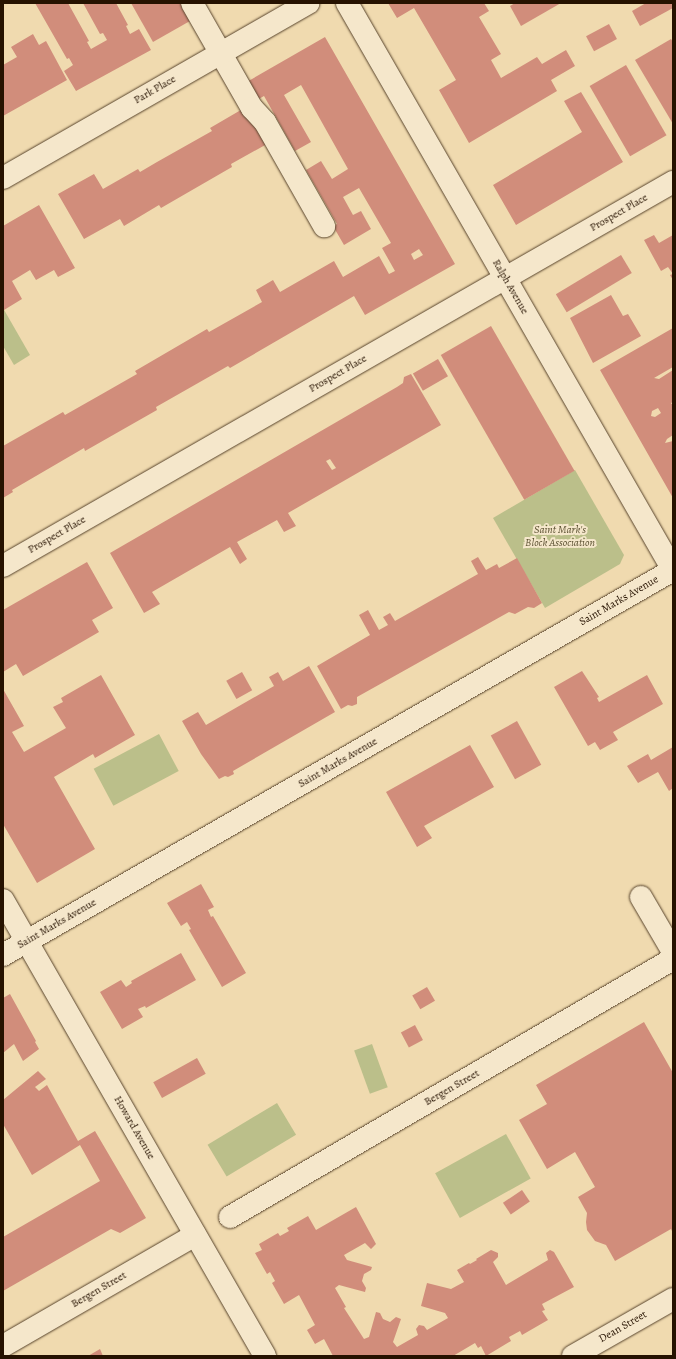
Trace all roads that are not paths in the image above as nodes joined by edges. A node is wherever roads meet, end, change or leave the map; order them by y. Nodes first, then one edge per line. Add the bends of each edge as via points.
1 (192, 3) edge
2 (308, 3) edge
3 (347, 3) edge
4 (221, 53) junction
5 (3, 178) edge
6 (673, 182) edge
7 (324, 226) dead end
8 (505, 278) junction
9 (3, 566) edge
10 (673, 570) edge
11 (641, 897) dead end
12 (3, 900) edge
13 (27, 941) junction
14 (673, 952) edge
15 (3, 955) edge
16 (673, 959) edge
17 (230, 1217) dead end
18 (195, 1235) junction
19 (673, 1299) edge
20 (3, 1346) edge
21 (265, 1356) edge
22 (573, 1356) edge

1 - 4 street
2 - 4 street, Park Place
3 - 8 street, Ralph Avenue
4 - 5 street, Park Place
4 - 7 street via 252,108 265,122
6 - 8 street, Prospect Place
8 - 9 street, Prospect Place
8 - 10 street, Ralph Avenue
10 - 13 street, Saint Marks Avenue
11 - 14 street
12 - 13 street, Howard Avenue
13 - 15 street, Saint Marks Avenue
13 - 18 street, Howard Avenue
16 - 17 street, Bergen Street
18 - 20 street, Bergen Street
18 - 21 street, Howard Avenue
19 - 22 street, Dean Street

